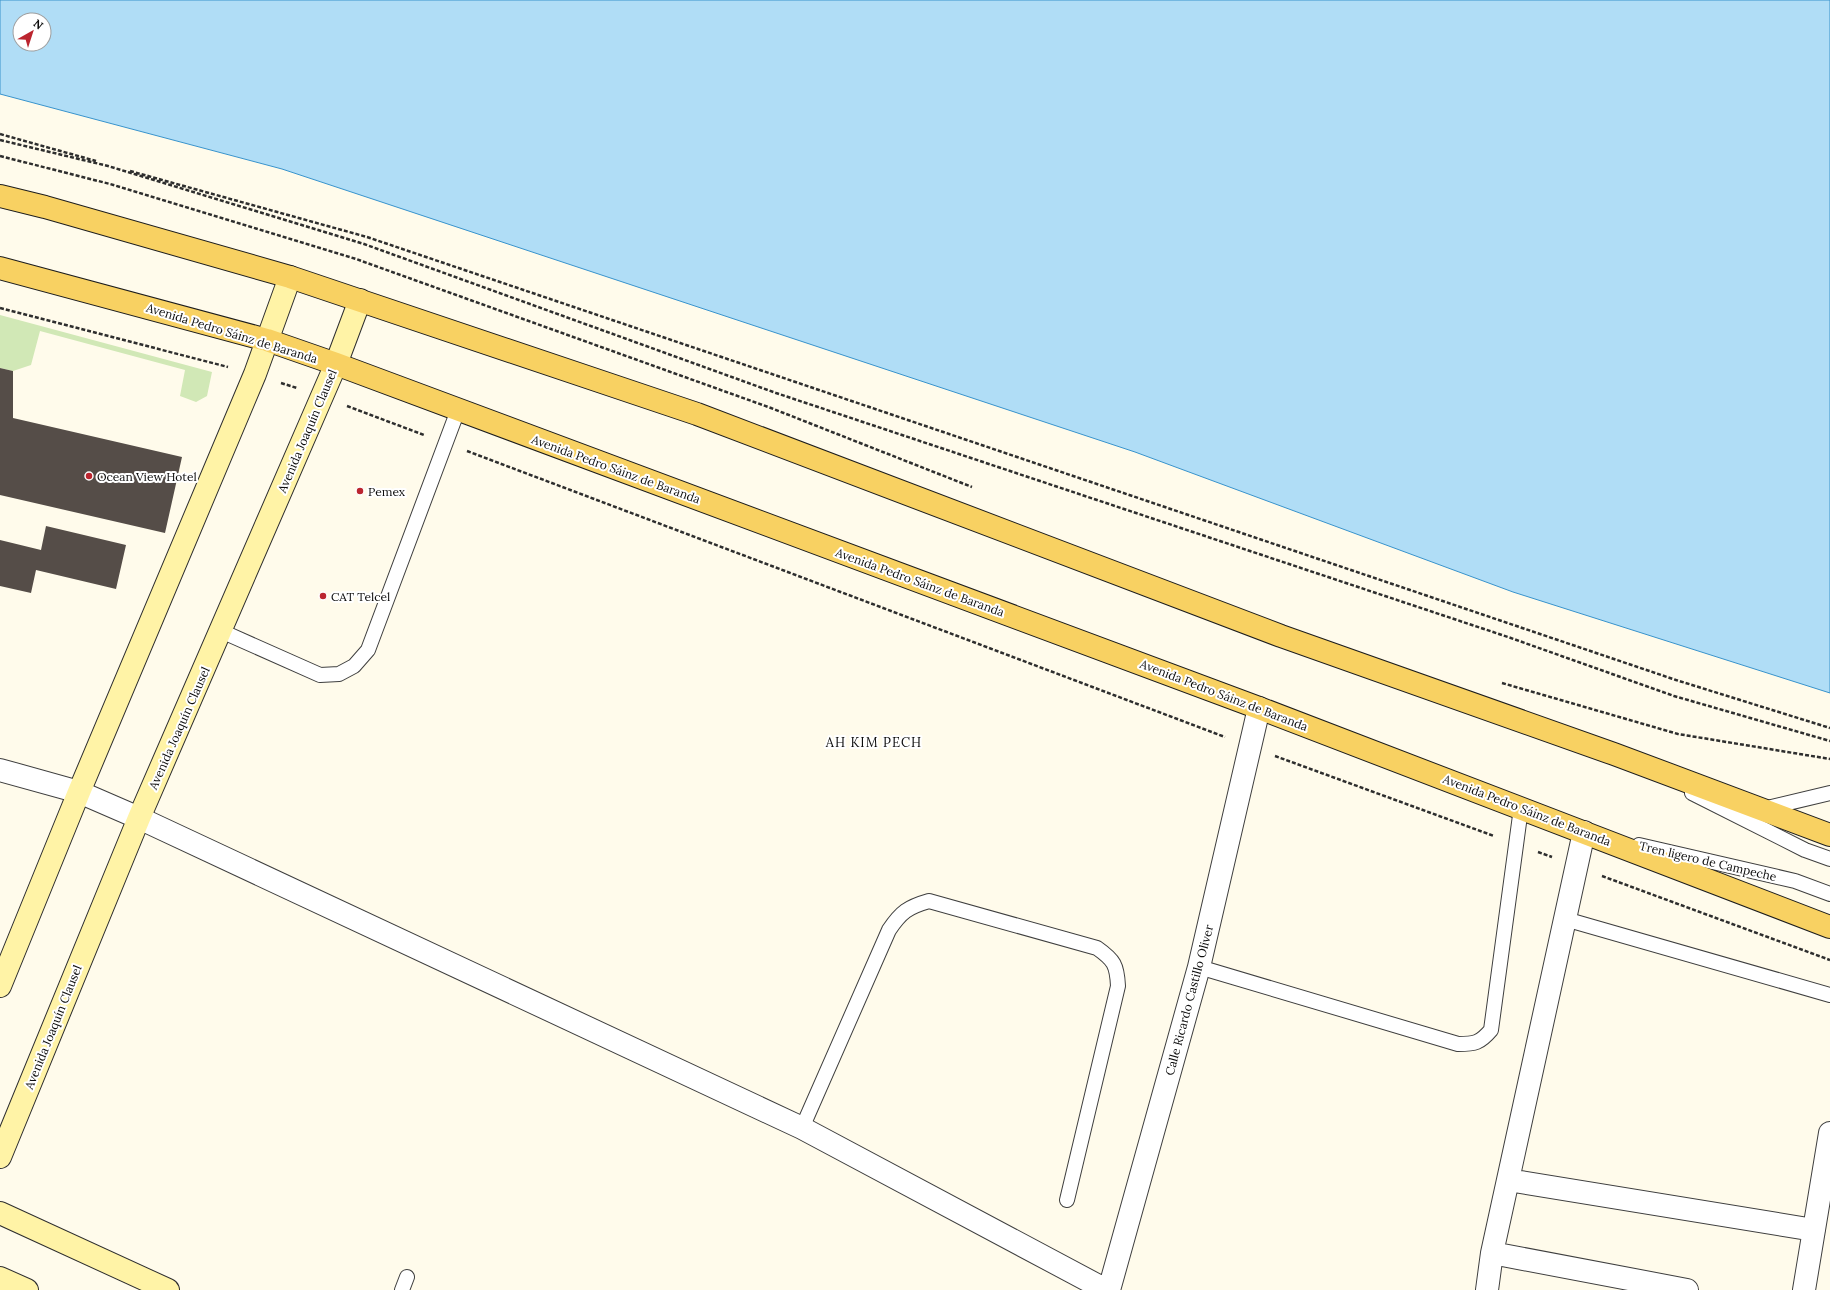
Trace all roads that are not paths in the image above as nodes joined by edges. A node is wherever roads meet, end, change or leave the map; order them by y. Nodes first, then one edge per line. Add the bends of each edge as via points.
1 (0, 196) edge
2 (0, 268) edge
3 (290, 277) junction
4 (360, 300) junction
5 (267, 340) junction
6 (336, 364) junction
7 (458, 410) junction
8 (221, 631) junction
9 (1259, 708) junction
10 (1614, 754) junction
11 (0, 770) edge
12 (79, 792) junction
13 (1830, 793) edge
14 (1521, 808) junction
15 (1763, 809) junction
16 (139, 818) junction
17 (1584, 832) junction
18 (1830, 835) edge
19 (1830, 859) edge
20 (1830, 894) edge
21 (1565, 919) junction
22 (1830, 927) edge
23 (1199, 967) junction
24 (0, 986) edge
25 (1830, 995) edge
26 (802, 1128) junction
27 (1830, 1133) edge
28 (0, 1157) edge
29 (1508, 1180) junction
30 (1067, 1200) dead end
31 (0, 1213) edge
32 (1814, 1230) junction
33 (1492, 1253) junction
34 (407, 1277) dead end
35 (0, 1278) edge
36 (27, 1290) edge
37 (168, 1290) edge
38 (402, 1290) edge
39 (1106, 1290) edge
40 (1110, 1290) edge
41 (1487, 1290) edge
42 (1687, 1290) edge
43 (1804, 1290) edge

1 - 3 main road
2 - 5 main road, Avenida Pedro Sáinz de Baranda
3 - 4 main road
3 - 5 street
4 - 6 street, Avenida Joaquín Clausel
4 - 10 main road via 697,414 1281,636
5 - 6 main road, Avenida Pedro Sáinz de Baranda
5 - 12 street
6 - 7 main road, Avenida Pedro Sáinz de Baranda
6 - 8 street, Avenida Joaquín Clausel
7 - 8 lane via 368,650 354,666 339,674 320,675
7 - 9 main road, Avenida Pedro Sáinz de Baranda
8 - 16 street, Avenida Joaquín Clausel
9 - 14 main road, Avenida Pedro Sáinz de Baranda
9 - 23 street, Calle Ricardo Castillo Oliver
10 - 15 main road
10 - 19 lane via 1806,850
11 - 12 street
12 - 16 street
12 - 24 street
13 - 15 lane
14 - 17 main road, Avenida Pedro Sáinz de Baranda
14 - 23 lane via 1491,1030 1482,1040 1472,1044 1458,1044
15 - 18 main road
16 - 26 street
16 - 28 street, Avenida Joaquín Clausel
17 - 20 lane, Tren ligero de Campeche via 1795,881
17 - 21 street
17 - 22 main road, Avenida Pedro Sáinz de Baranda
21 - 25 lane
21 - 29 street
23 - 40 street, Calle Ricardo Castillo Oliver
26 - 30 lane via 889,930 898,917 911,906 929,901 1097,948 1110,957 1117,970 1118,986
26 - 39 street
27 - 32 street
29 - 32 street
29 - 33 street
31 - 37 street
32 - 43 street
33 - 41 street
33 - 42 street
34 - 38 lane
35 - 36 street

